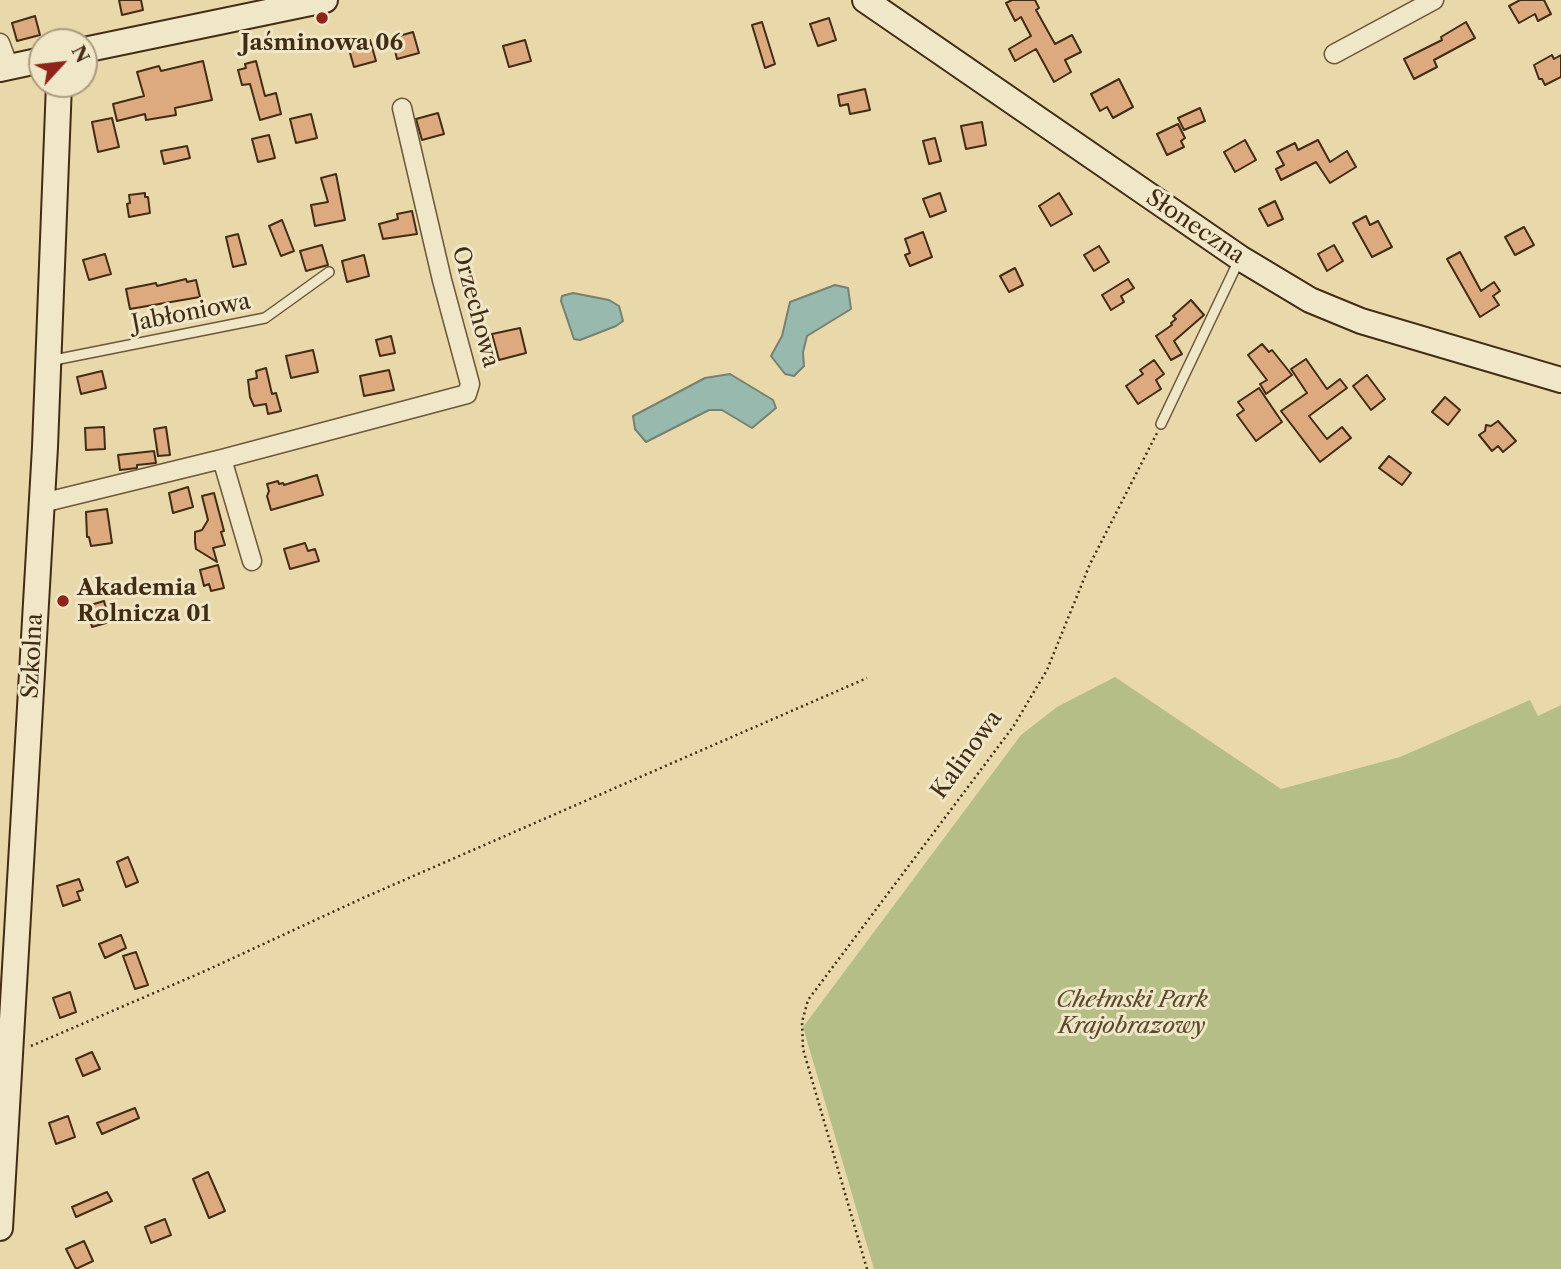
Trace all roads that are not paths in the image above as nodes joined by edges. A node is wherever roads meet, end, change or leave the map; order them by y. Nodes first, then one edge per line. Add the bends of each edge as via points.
1 (325, 0) edge
2 (865, 0) edge
3 (1434, 0) edge
4 (0, 43) edge
5 (98, 47) edge
6 (1334, 54) dead end
7 (28, 63) edge
8 (4, 68) edge
9 (58, 98) edge
10 (402, 108) dead end
11 (1240, 258) junction
12 (329, 272) dead end
13 (48, 361) junction
14 (1561, 380) edge
15 (1161, 424) road end
16 (222, 459) junction
17 (42, 503) junction
18 (252, 561) dead end
19 (0, 1228) edge

1 - 5 street
2 - 11 street, Słoneczna
3 - 6 street
4 - 8 street
7 - 8 street
9 - 13 street, Szkolna
10 - 16 street, Orzechowa via 470,384 467,394
11 - 14 street, Słoneczna via 1310,300 1360,321
11 - 15 lane
12 - 13 lane, Jabłoniowa via 265,318
13 - 17 street, Szkolna
16 - 17 street, Orzechowa
16 - 18 street
17 - 19 street, Szkolna

